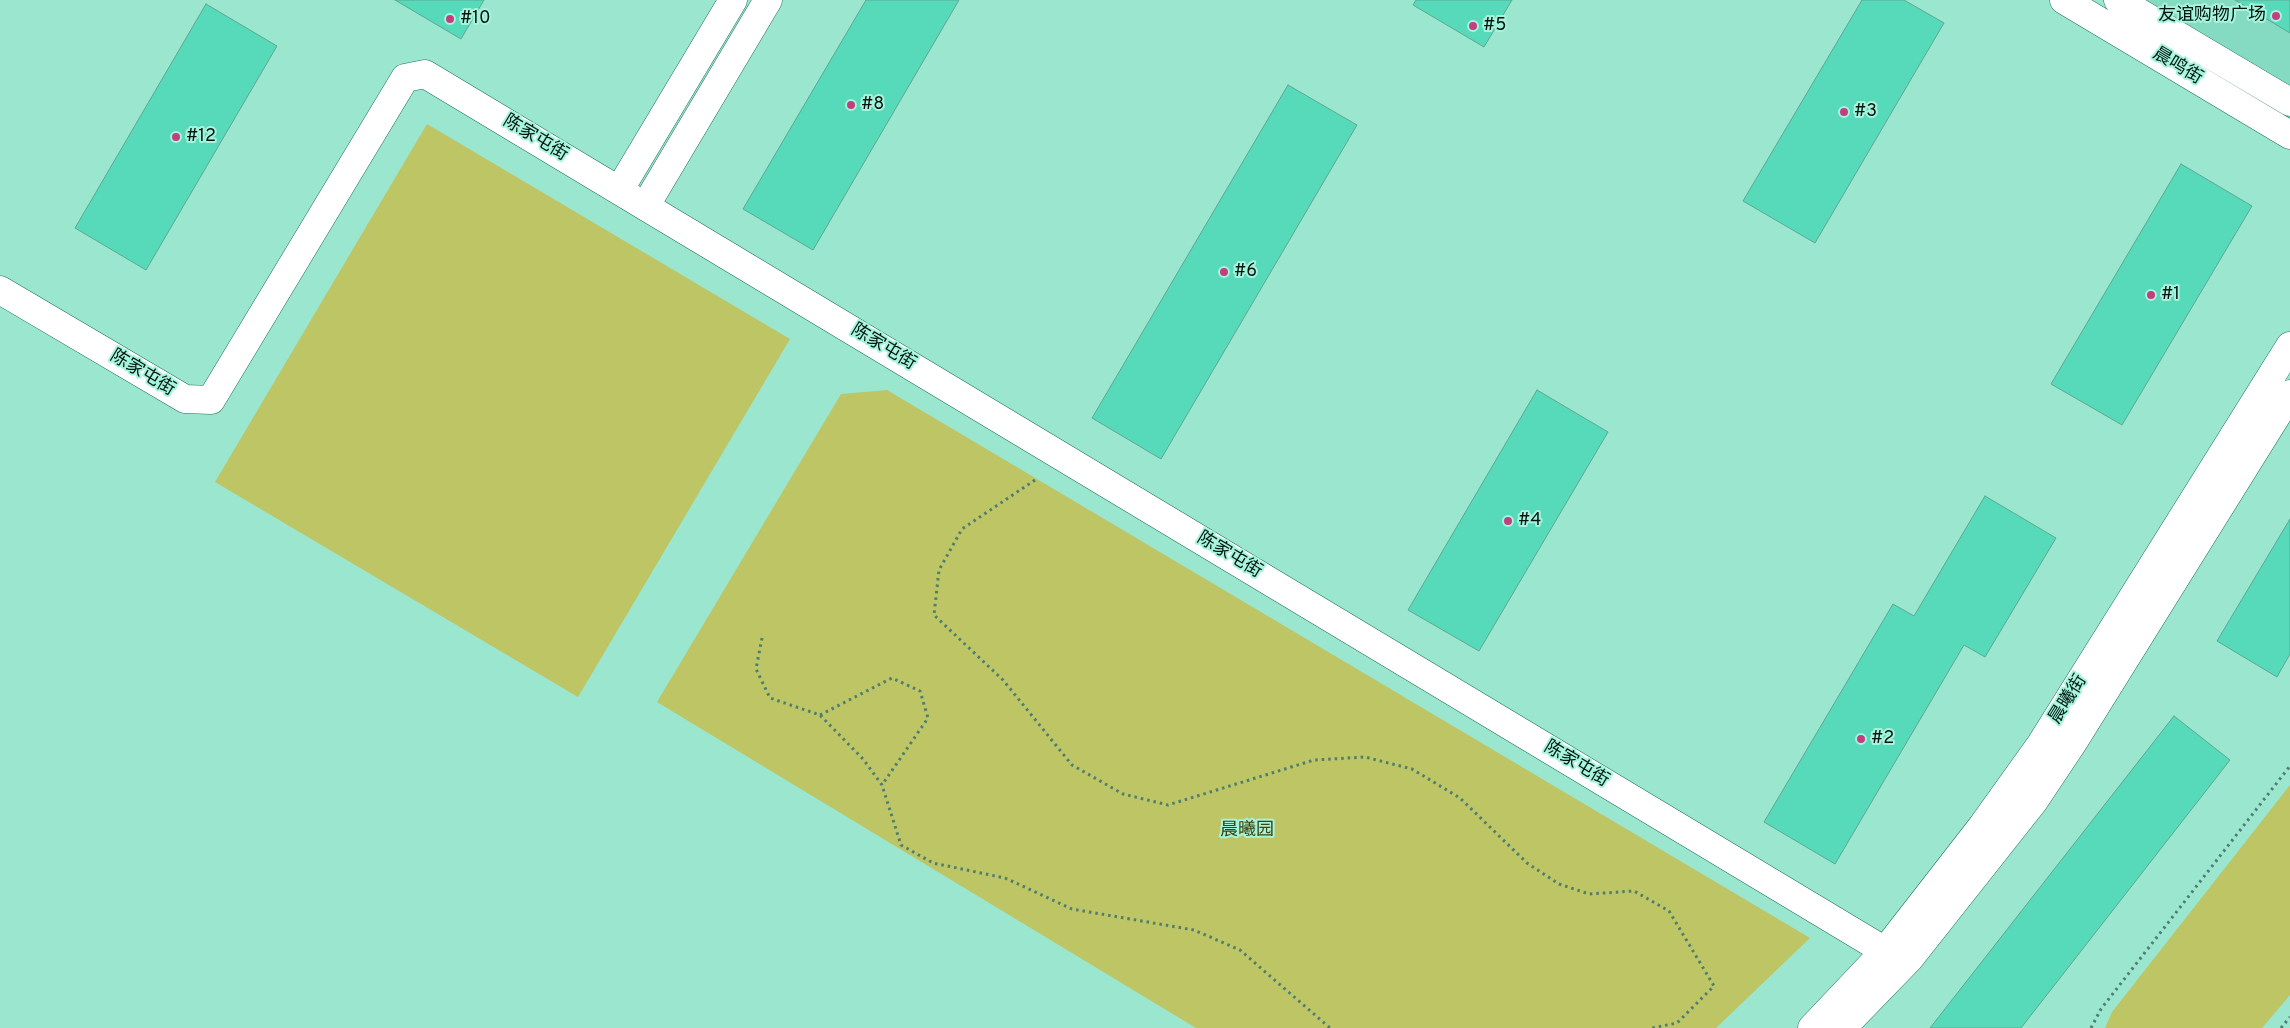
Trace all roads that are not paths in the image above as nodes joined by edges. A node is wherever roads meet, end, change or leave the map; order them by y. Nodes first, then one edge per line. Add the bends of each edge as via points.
1 (733, 0) edge
2 (768, 0) edge
3 (2064, 0) edge
4 (2118, 0) edge
5 (2290, 102) edge
6 (2290, 135) edge
7 (620, 189) junction
8 (646, 205) junction
9 (0, 290) edge
10 (2290, 346) edge
11 (2290, 394) edge
12 (1885, 951) junction
13 (1812, 1028) edge
14 (1842, 1028) edge

1 - 7 street
2 - 8 street
3 - 6 street, 晨鸣街
4 - 5 street, 晨鸣街
7 - 8 street, 陈家屯街
7 - 9 street, 陈家屯街 via 426,74 405,78 211,400 185,399
8 - 12 street, 陈家屯街
10 - 12 street, 晨曦街 via 2041,744
11 - 14 street, 晨曦街 via 2034,801 1908,959
12 - 13 street, 晨曦街

